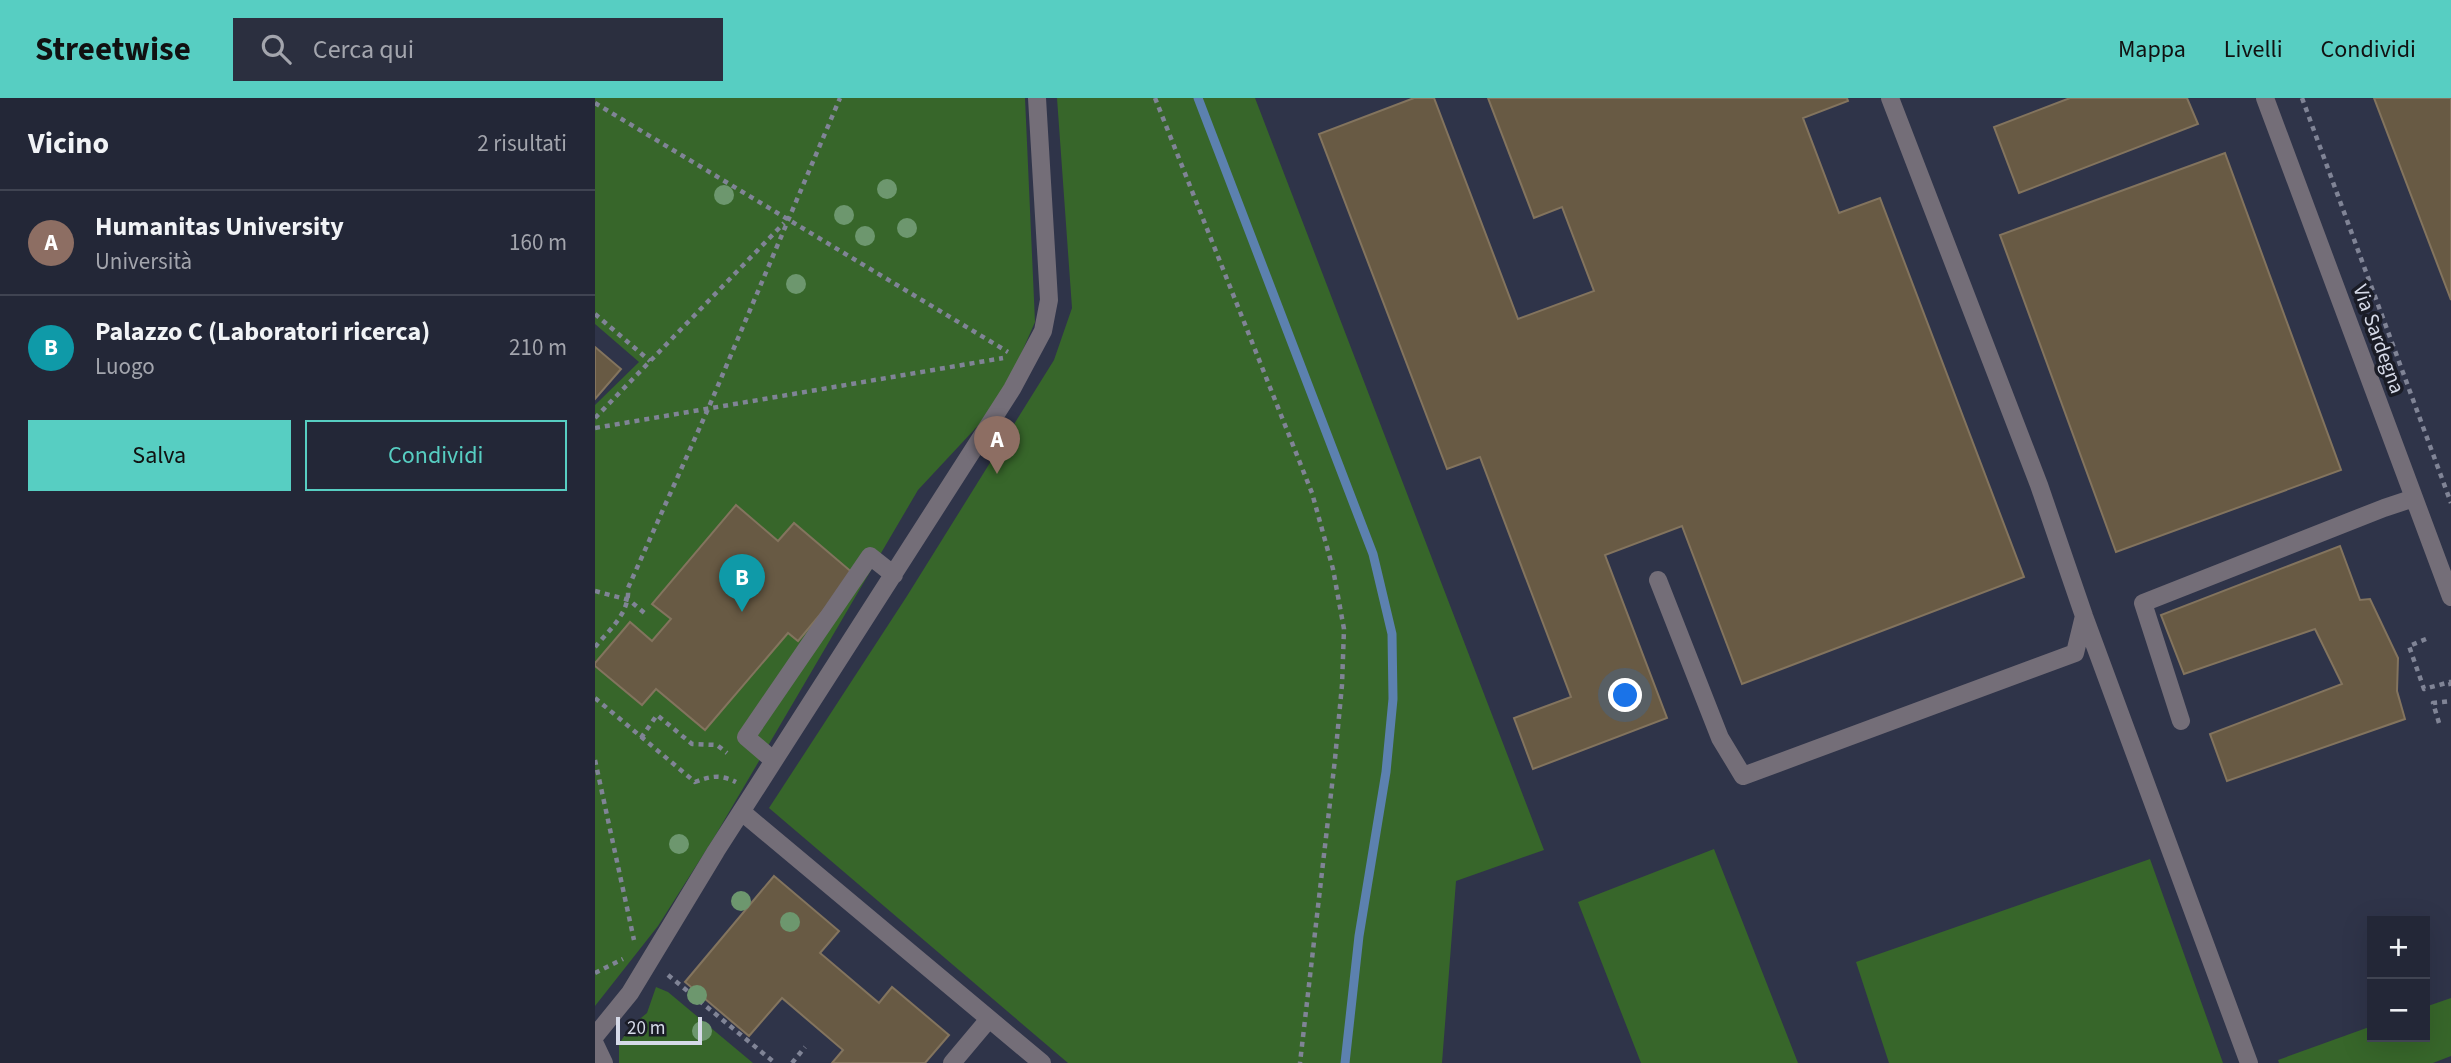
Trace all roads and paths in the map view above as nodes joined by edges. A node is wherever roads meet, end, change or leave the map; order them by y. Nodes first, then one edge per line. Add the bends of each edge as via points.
1 (840, 98) edge
2 (1037, 98) edge
3 (1154, 98) edge
4 (1890, 98) edge
5 (2265, 98) edge
6 (2302, 98) edge
7 (595, 103) edge
8 (787, 219) junction
9 (595, 313) edge
10 (650, 361) junction
11 (708, 409) junction
12 (595, 418) edge
13 (595, 428) edge
14 (2414, 498) junction
15 (2451, 503) edge
16 (894, 575) junction
17 (1658, 580) dead end
18 (595, 591) edge
19 (2451, 597) edge
20 (629, 600) junction
21 (647, 616) dead end
22 (2084, 616) junction
23 (2426, 639) dead end
24 (595, 647) edge
25 (2451, 687) edge
26 (595, 698) edge
27 (2451, 701) edge
28 (2181, 721) dead end
29 (2439, 723) dead end
30 (641, 738) junction
31 (717, 745) dead end
32 (773, 760) junction
33 (599, 779) dead end
34 (757, 787) junction
35 (595, 789) edge
36 (741, 811) junction
37 (626, 958) dead end
38 (595, 973) edge
39 (989, 1019) junction
40 (595, 1036) edge
41 (595, 1044) edge
42 (804, 1047) dead end
43 (604, 1063) edge
44 (792, 1063) edge
45 (952, 1063) edge
46 (1042, 1063) edge
47 (1300, 1063) edge
48 (2249, 1063) edge

1 - 8 path
2 - 16 street via 1049,300 1043,331 1012,390
3 - 47 path via 1312,493 1344,629 1338,734
4 - 22 street via 2039,485
5 - 14 street, Via Sardegna
6 - 15 path
7 - 8 path
8 - 10 path
8 - 11 path
8 - 11 path via 1014,356
9 - 10 path
10 - 12 path
11 - 13 path
11 - 20 path via 628,588
14 - 19 street, Via Sardegna
14 - 28 street via 2143,603
16 - 32 street
16 - 32 street via 870,556 746,737
17 - 22 street via 1720,738 1743,776 2075,653
18 - 20 path
20 - 21 path
20 - 24 path via 624,613
22 - 48 street
23 - 25 path via 2409,646 2424,689 2450,682
26 - 30 path
27 - 29 path via 2433,703
30 - 31 path via 657,716 692,744
30 - 34 path via 695,782 724,776 737,782 745,779
32 - 34 street
33 - 35 path
34 - 36 street
36 - 39 street
36 - 40 street via 630,993
37 - 38 path
39 - 45 street
39 - 46 street
41 - 43 street
42 - 44 path

